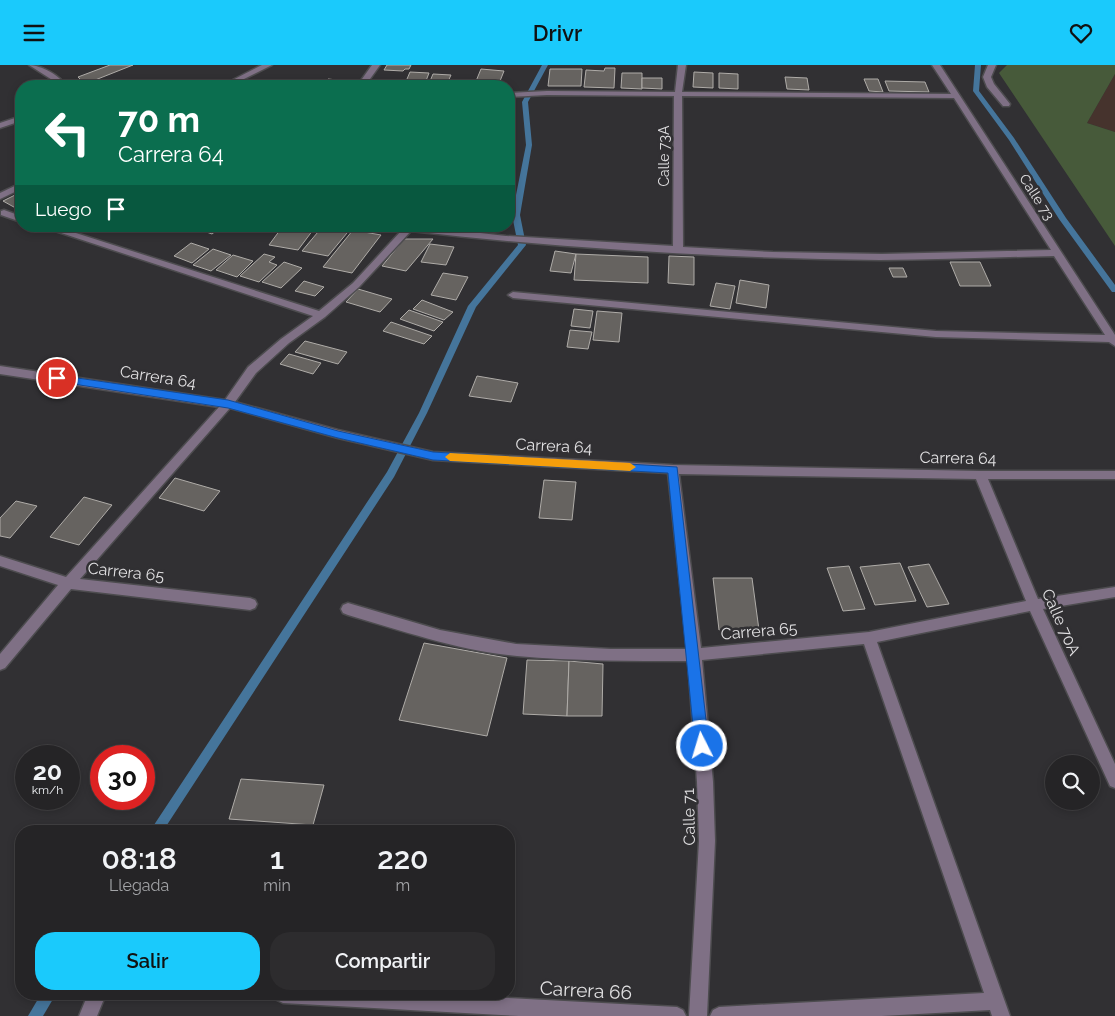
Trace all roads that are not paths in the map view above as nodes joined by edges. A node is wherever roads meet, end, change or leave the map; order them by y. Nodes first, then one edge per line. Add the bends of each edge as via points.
1 (33, 65) edge
2 (268, 65) edge
3 (376, 65) edge
4 (682, 65) edge
5 (936, 65) edge
6 (992, 65) edge
7 (57, 80) edge
8 (237, 80) edge
9 (365, 80) edge
10 (678, 94) junction
11 (515, 95) edge
12 (956, 95) junction
13 (1006, 104) dead end
14 (15, 120) edge
15 (0, 126) edge
16 (15, 189) edge
17 (0, 196) edge
18 (4, 213) dead end
19 (15, 217) edge
20 (63, 232) edge
21 (405, 232) edge
22 (437, 232) edge
23 (678, 248) junction
24 (1057, 253) junction
25 (513, 295) dead end
26 (321, 315) junction
27 (1114, 341) edge
28 (0, 370) edge
29 (228, 404) junction
30 (673, 469) junction
31 (980, 475) junction
32 (1115, 475) edge
33 (0, 561) edge
34 (68, 583) junction
35 (1115, 592) edge
36 (250, 604) dead end
37 (1034, 605) junction
38 (348, 609) dead end
39 (869, 638) junction
40 (694, 655) junction
41 (0, 664) edge
42 (1115, 781) edge
43 (95, 1000) edge
44 (390, 1000) edge
45 (999, 1009) edge
46 (88, 1016) edge
47 (677, 1016) edge
48 (698, 1016) edge
49 (719, 1016) edge

1 - 7 street
2 - 8 street
3 - 9 street
4 - 10 street, Calle 73A
5 - 12 street, Calle 73
6 - 13 street via 987,77
10 - 11 street
10 - 12 street
10 - 23 street, Calle 73A
12 - 24 street, Calle 73
14 - 15 street
16 - 17 street
18 - 19 street
20 - 26 street
21 - 26 street via 356,285
22 - 23 street
23 - 24 street via 773,255 882,257
24 - 27 street, Calle 73
25 - 27 street via 936,334
26 - 29 street via 252,370
28 - 29 street, Carrera 64
29 - 30 street, Carrera 64 via 338,435 433,456
29 - 34 street
30 - 31 street, Carrera 64
30 - 40 street, Calle 71
31 - 32 street, Carrera 64
31 - 37 street, Calle 70A
33 - 34 street, Carrera 65
34 - 36 street, Carrera 65
34 - 41 street
35 - 37 street, Carrera 65
37 - 39 street, Carrera 65
37 - 42 street, Calle 70A
38 - 40 street, Carrera 65 via 440,636 516,650
39 - 40 street, Carrera 65
39 - 45 street
40 - 48 street, Calle 71 via 705,782 707,878
43 - 46 street
44 - 47 street, Carrera 66
45 - 49 street

